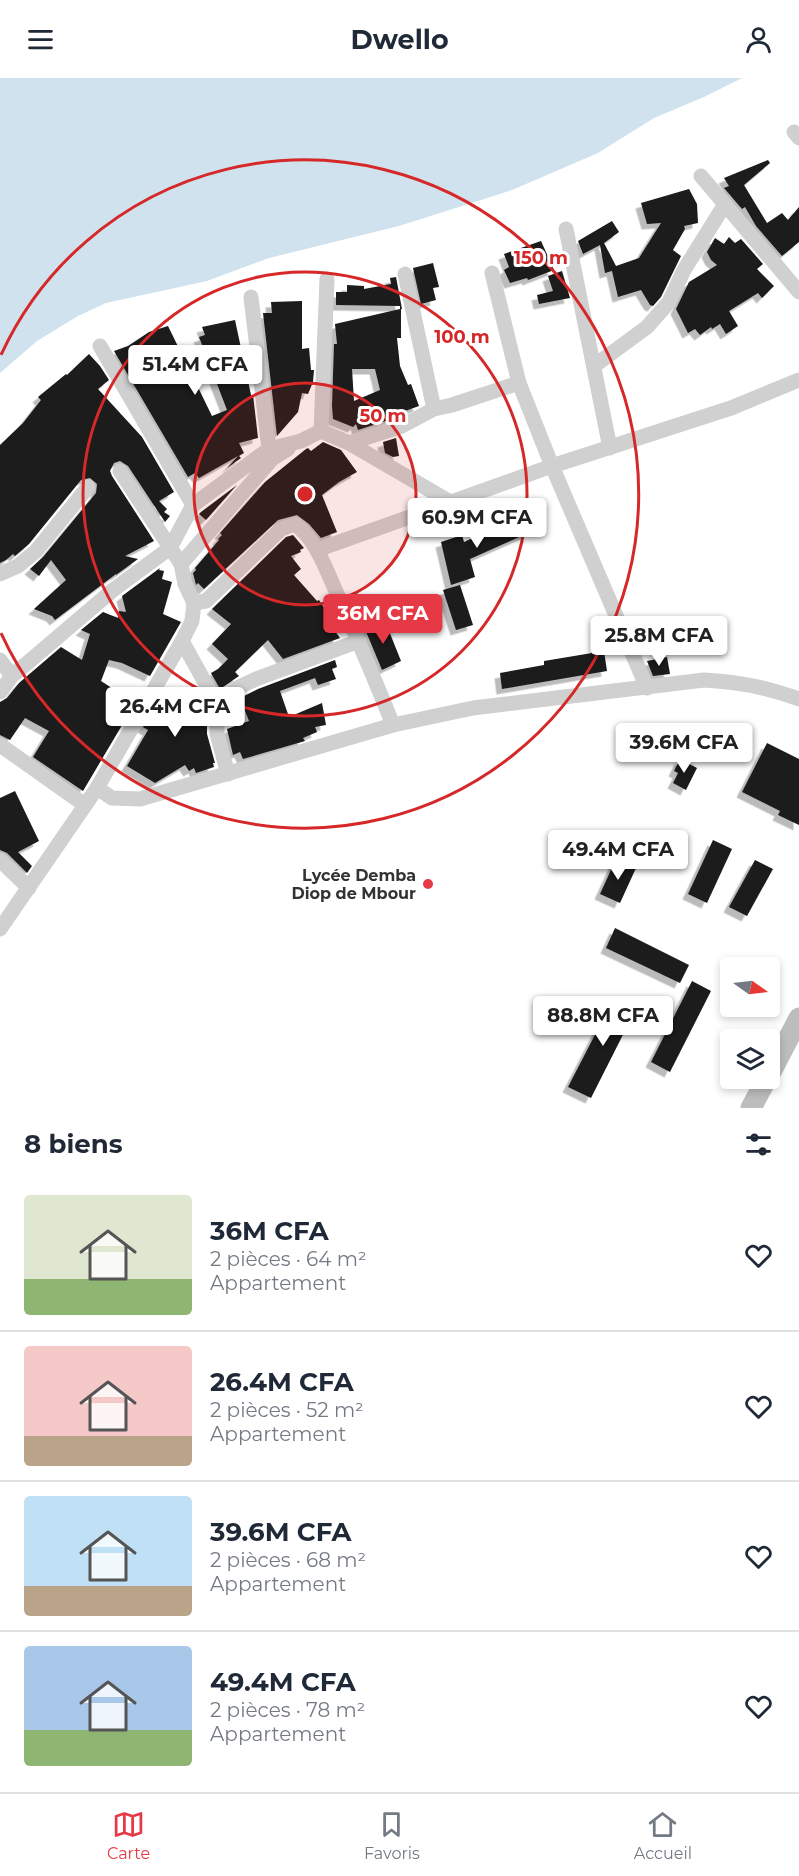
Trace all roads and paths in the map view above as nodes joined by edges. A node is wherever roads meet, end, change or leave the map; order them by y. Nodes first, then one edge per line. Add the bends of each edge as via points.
1 (701, 176) dead end
2 (725, 204) junction
3 (566, 229) dead end
4 (492, 273) dead end
5 (405, 274) dead end
6 (327, 279) dead end
7 (799, 292) edge
8 (252, 297) dead end
9 (100, 346) dead end
10 (594, 366) junction
11 (799, 380) edge
12 (519, 383) junction
13 (434, 409) junction
14 (321, 431) junction
15 (300, 441) junction
16 (349, 442) junction
17 (610, 448) junction
18 (269, 449) junction
19 (552, 466) junction
20 (120, 471) dead end
21 (88, 487) dead end
22 (452, 503) junction
23 (193, 505) junction
24 (170, 548) junction
25 (317, 550) junction
26 (181, 564) junction
27 (0, 574) edge
28 (194, 603) junction
29 (182, 641) junction
30 (359, 641) junction
31 (0, 660) edge
32 (12, 676) junction
33 (647, 688) junction
34 (0, 692) edge
35 (799, 699) edge
36 (217, 704) junction
37 (393, 725) junction
38 (0, 745) edge
39 (228, 774) junction
40 (97, 788) junction
41 (84, 805) junction
42 (0, 860) edge
43 (29, 888) junction
44 (0, 929) edge
45 (799, 1018) edge
46 (780, 1055) edge
47 (761, 1089) edge
48 (751, 1108) edge

1 - 2 street
2 - 7 street
2 - 10 street via 669,302 647,327
3 - 10 street
4 - 12 street
5 - 13 street
6 - 14 street
8 - 18 street
9 - 23 street
10 - 17 street
11 - 17 street via 731,408
12 - 13 street
12 - 19 street
13 - 16 street via 402,426
14 - 15 street
14 - 16 street
15 - 18 street
15 - 26 street via 272,459
16 - 22 street
17 - 19 street
18 - 23 street
19 - 22 street
19 - 33 street
20 - 24 street
21 - 27 street via 36,550 18,566
22 - 25 street
23 - 24 street
24 - 26 street
24 - 32 street via 113,590
25 - 28 street via 295,524 281,529 206,602
25 - 30 street
26 - 28 street
28 - 29 street via 192,621
29 - 36 street
29 - 40 street
30 - 36 street via 256,679
30 - 37 street
31 - 32 street
32 - 34 street
33 - 35 street via 704,680 733,681
33 - 37 street via 473,708
36 - 39 street via 217,734
37 - 39 street
38 - 41 street
39 - 40 street via 140,799 112,798
40 - 41 street
41 - 43 street
42 - 43 street
43 - 44 street
45 - 46 main road
47 - 48 main road

